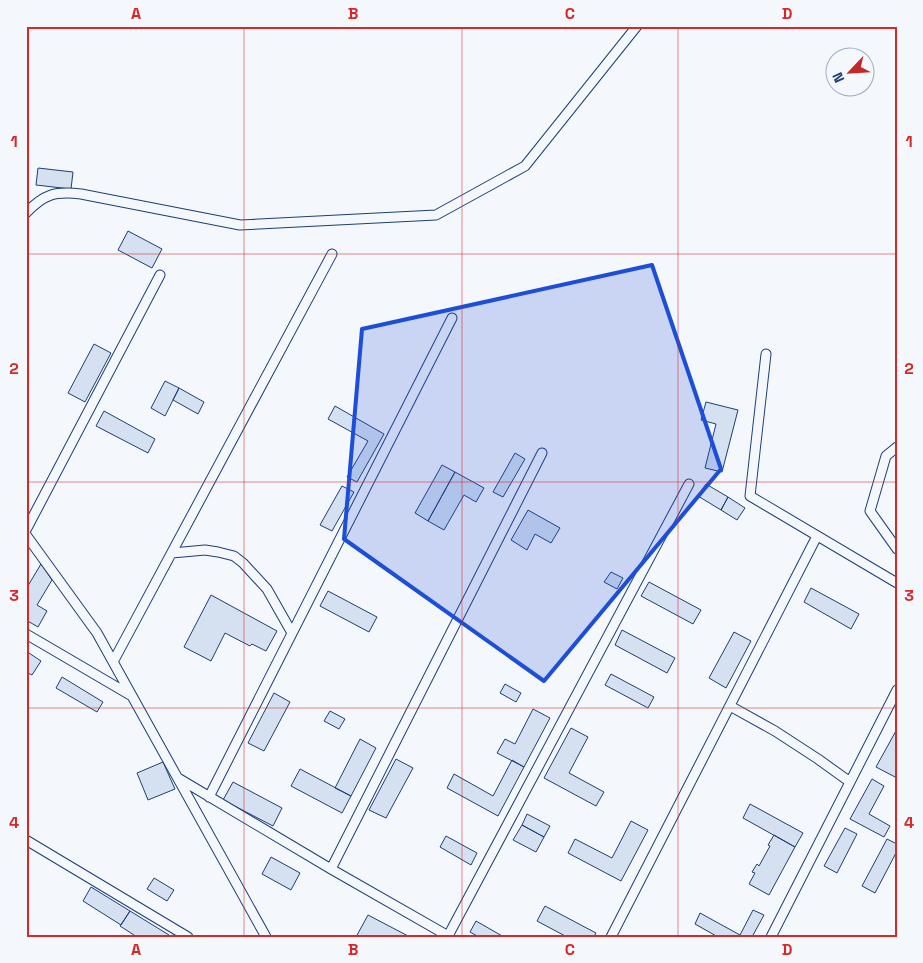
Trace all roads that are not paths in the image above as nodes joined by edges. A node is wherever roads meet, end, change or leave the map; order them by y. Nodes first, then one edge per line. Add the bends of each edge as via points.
1 (638, 26) edge
2 (26, 213) edge
3 (332, 254) dead end
4 (160, 275) dead end
5 (452, 318) dead end
6 (766, 354) dead end
7 (897, 447) edge
8 (542, 453) dead end
9 (688, 484) dead end
10 (26, 530) edge
11 (26, 535) edge
12 (817, 536) junction
13 (897, 549) edge
14 (172, 553) junction
15 (897, 583) edge
16 (26, 634) edge
17 (292, 634) junction
18 (113, 662) junction
19 (897, 690) edge
20 (132, 696) junction
21 (730, 706) junction
22 (177, 778) junction
23 (850, 782) junction
24 (209, 797) junction
25 (26, 840) edge
26 (331, 869) junction
27 (449, 936) edge
28 (188, 937) edge
29 (266, 937) edge
30 (611, 937) edge
31 (771, 937) edge

1 - 2 lane via 525,166 436,215 240,225 66,192 44,197
3 - 14 lane
4 - 10 lane
5 - 17 lane
6 - 12 lane via 750,496
7 - 13 lane via 886,456 870,511
8 - 26 lane
9 - 27 lane
11 - 18 lane via 97,633
12 - 15 lane
12 - 21 lane
14 - 17 lane via 205,550 234,556 267,589
14 - 18 lane
16 - 20 lane
17 - 24 lane
18 - 20 lane
19 - 23 lane
20 - 22 lane
21 - 23 lane via 775,731
21 - 30 lane
22 - 24 lane
22 - 29 lane
23 - 31 lane
24 - 26 lane
25 - 28 lane
26 - 27 lane

